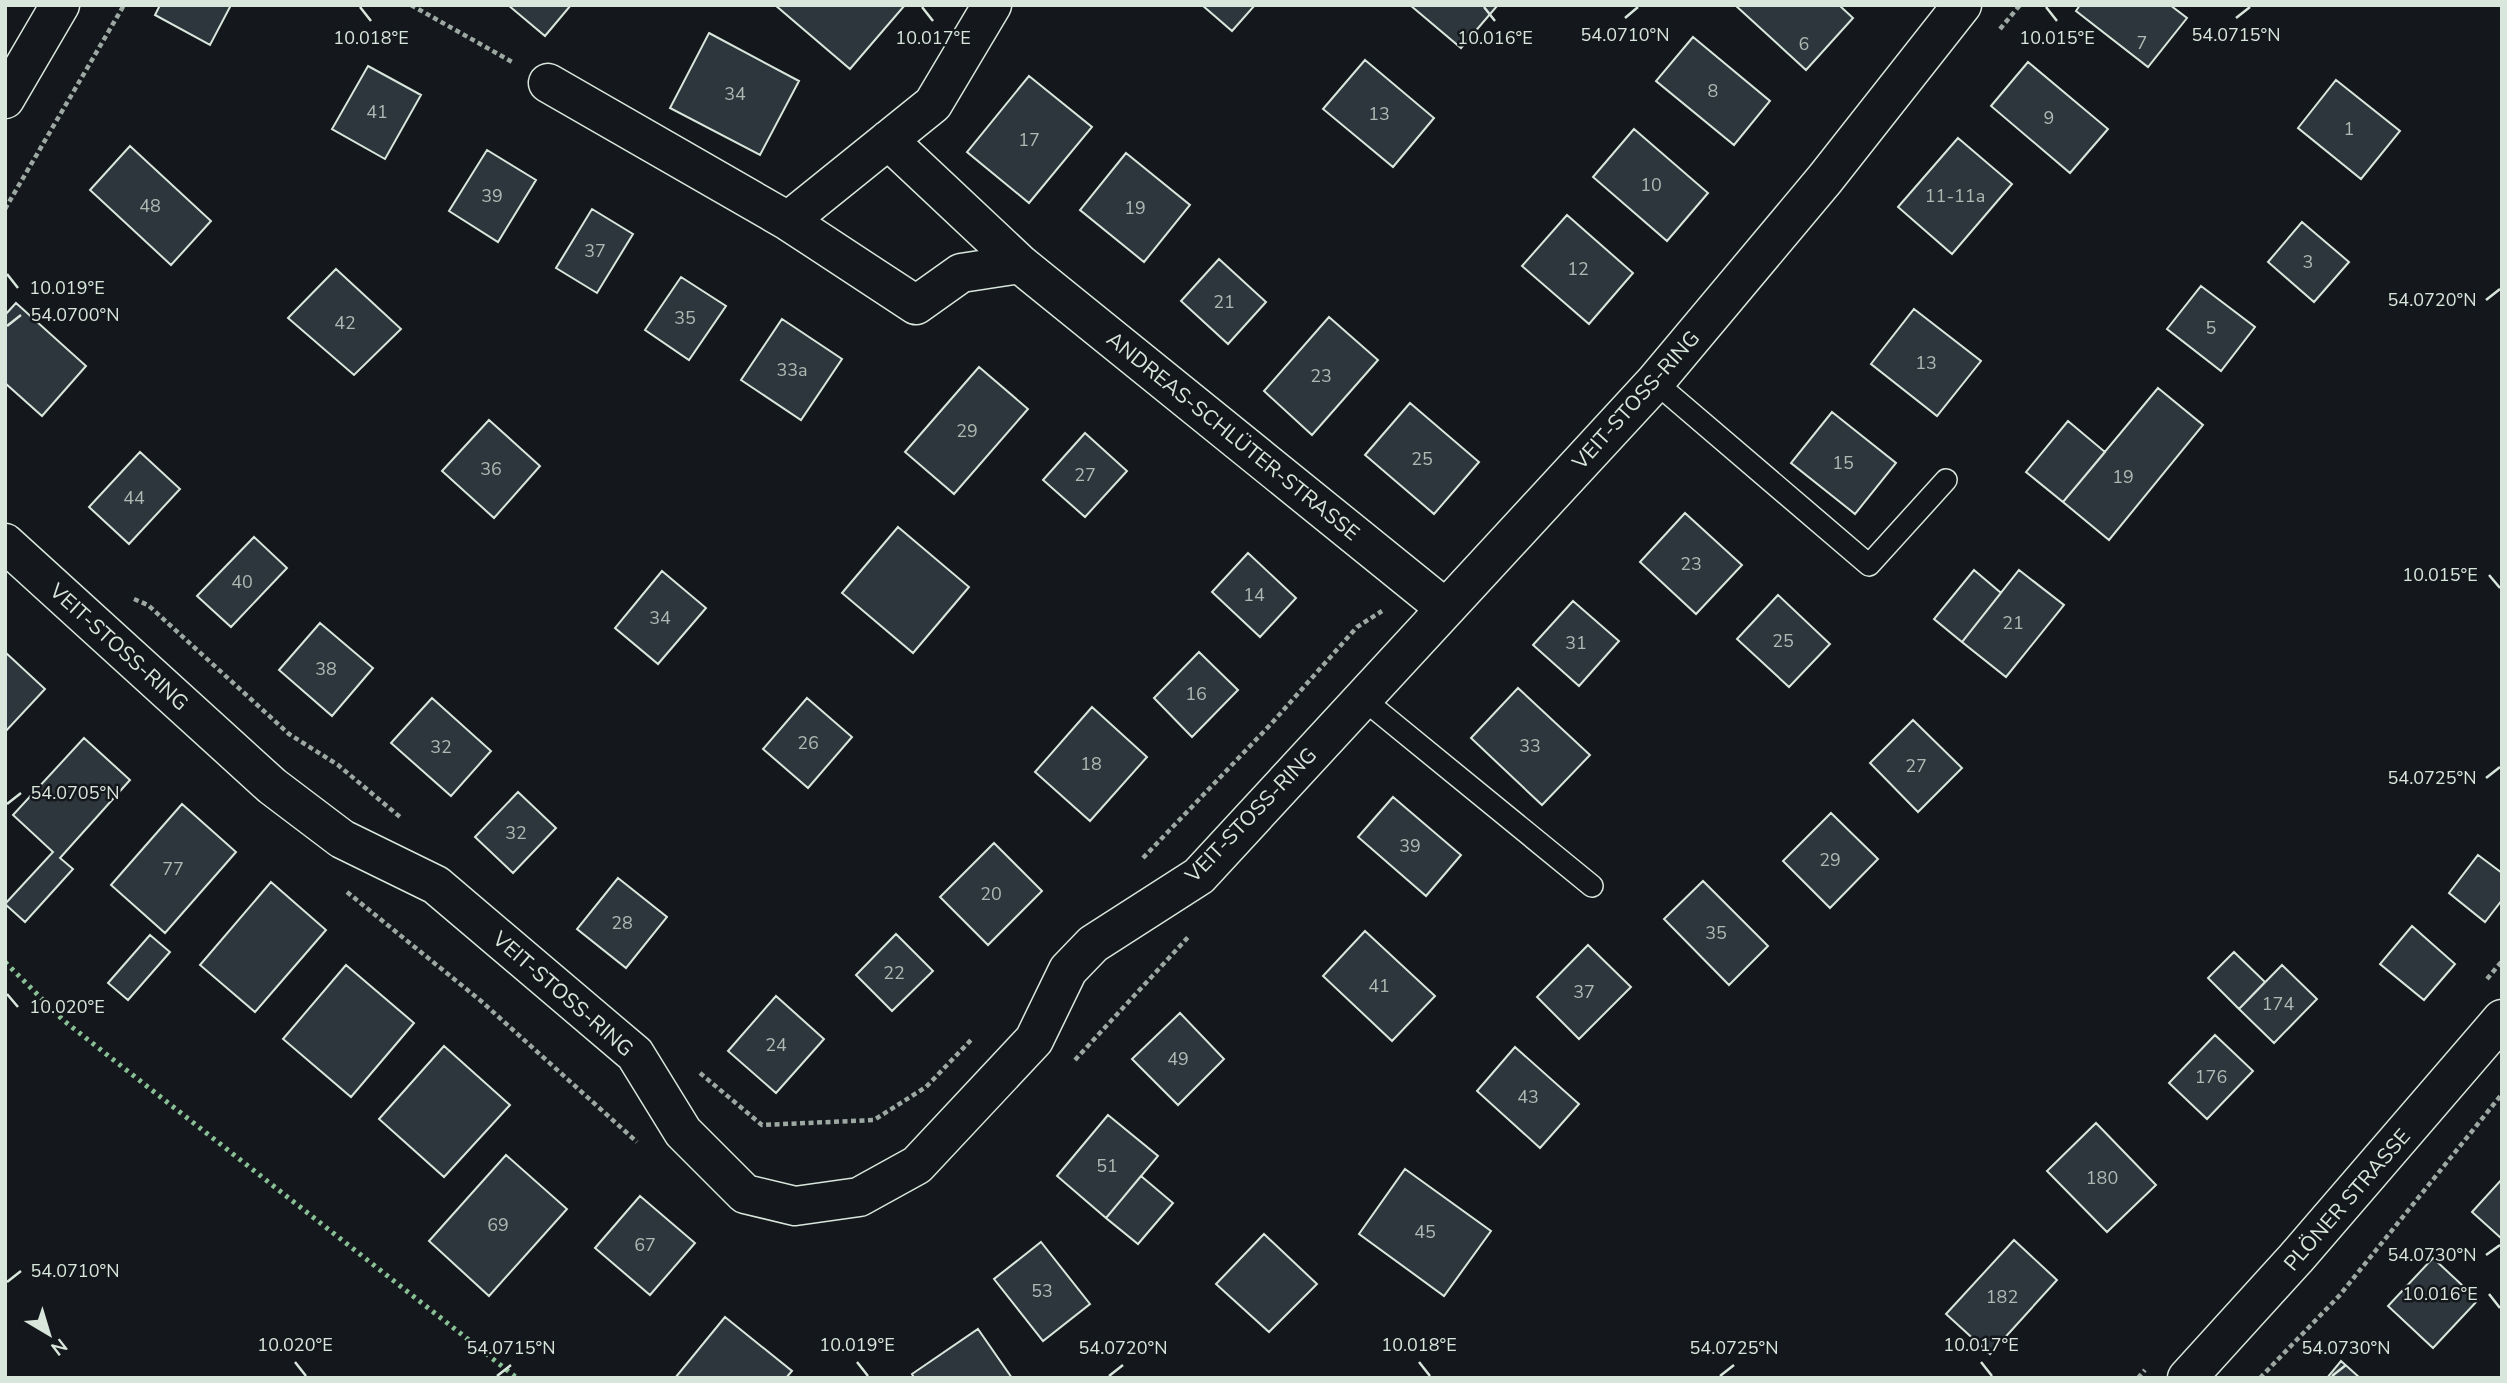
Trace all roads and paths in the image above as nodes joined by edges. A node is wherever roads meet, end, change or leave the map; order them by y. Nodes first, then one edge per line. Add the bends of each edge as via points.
1 (60, 5) edge
2 (124, 5) edge
3 (411, 5) edge
4 (992, 5) edge
5 (1962, 5) edge
6 (2020, 5) edge
7 (1994, 36) dead end
8 (548, 83) joint
9 (5, 99) edge
10 (888, 140) junction
11 (5, 209) edge
12 (788, 222) junction
13 (1020, 264) junction
14 (1655, 382) junction
15 (1946, 480) dead end
16 (5, 543) edge
17 (131, 598) dead end
18 (1433, 598) junction
19 (1362, 698) junction
20 (402, 819) dead end
21 (1136, 866) dead end
22 (337, 884) dead end
23 (1592, 886) dead end
24 (1193, 932) dead end
25 (2502, 1019) edge
26 (974, 1037) dead end
27 (1074, 1061) dead end
28 (699, 1072) dead end
29 (2502, 1094) edge
30 (643, 1147) dead end
31 (2188, 1378) edge
32 (2260, 1378) edge

1 - 9 street
2 - 11 path
3 - 8 path
4 - 10 street via 933,104
5 - 14 street, VEIT-STOSS-RING via 1825,179
6 - 7 path
8 - 12 street
10 - 12 street
10 - 13 street, ANDREAS-SCHLÜTER-STRASSE
12 - 13 street via 916,304 961,273
13 - 18 street, ANDREAS-SCHLÜTER-STRASSE
14 - 15 lane via 1869,565
14 - 18 street, VEIT-STOSS-RING
16 - 19 street, VEIT-STOSS-RING via 272,786 342,839 436,885 635,1055 683,1132 745,1194 795,1206 859,1197 916,1165 1034,1040 1068,970 1093,944 1199,876
17 - 20 path via 148,606 289,734 338,765
18 - 19 street, VEIT-STOSS-RING
18 - 21 path via 1357,627
19 - 23 lane
22 - 30 path via 481,1001
24 - 27 path
25 - 31 street, PLÖNER STRASSE
26 - 28 path via 926,1087 874,1120 762,1125
29 - 32 path via 2339,1296

